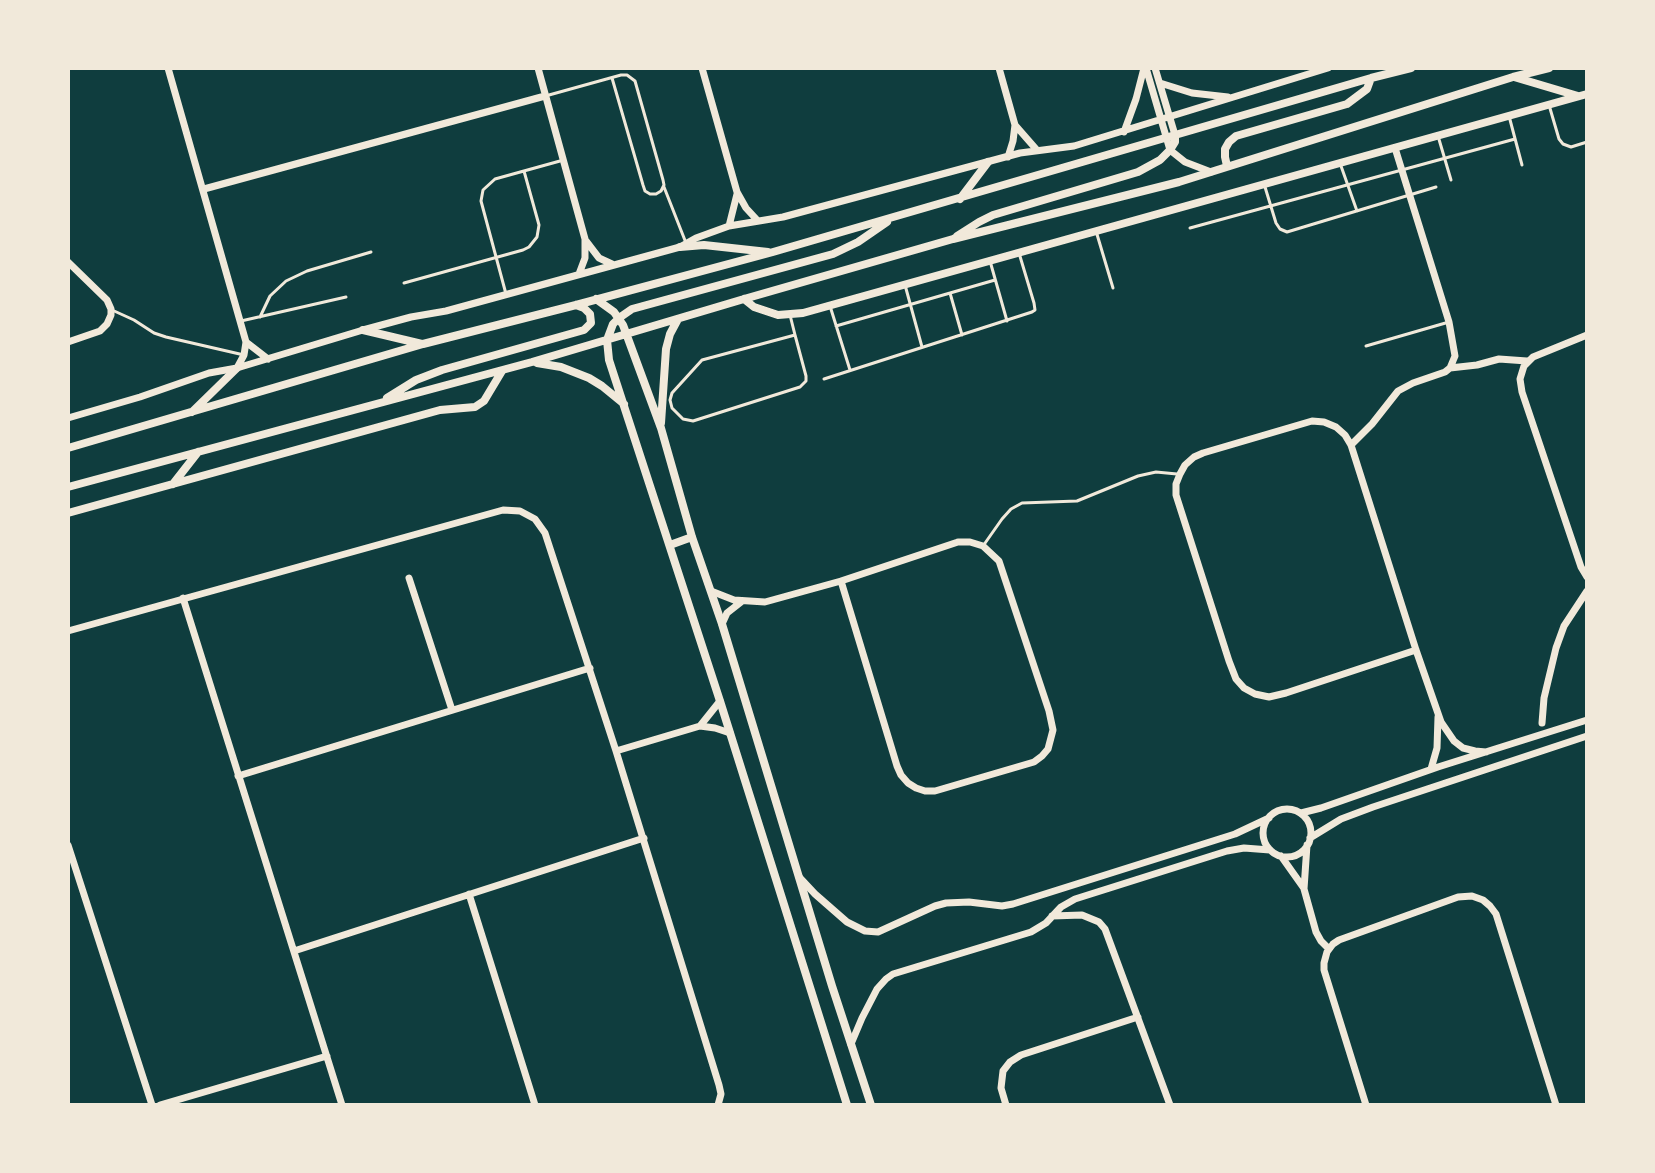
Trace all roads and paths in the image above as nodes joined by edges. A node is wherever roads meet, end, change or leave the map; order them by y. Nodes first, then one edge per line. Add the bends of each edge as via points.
1 (168, 68) edge
2 (538, 68) edge
3 (702, 68) edge
4 (999, 68) edge
5 (1145, 68) edge
6 (1155, 68) edge
7 (1328, 68) edge
8 (1411, 68) edge
9 (1549, 68) edge
10 (1513, 77) junction
11 (612, 78) junction
12 (1371, 78) junction
13 (1160, 83) junction
14 (1584, 95) edge
15 (545, 96) junction
16 (1237, 97) junction
17 (1549, 105) junction
18 (1509, 116) junction
19 (1170, 118) junction
20 (1161, 121) junction
21 (1015, 125) junction
22 (1124, 132) junction
23 (1170, 136) junction
24 (1438, 136) junction
25 (1515, 139) junction
26 (1587, 142) edge
27 (1395, 148) junction
28 (1036, 149) junction
29 (1170, 150) junction
30 (1008, 157) junction
31 (1445, 158) junction
32 (563, 160) junction
33 (988, 162) junction
34 (1341, 163) junction
35 (1522, 165) dead end
36 (1227, 166) junction
37 (1402, 169) junction
38 (524, 171) junction
39 (1211, 172) junction
40 (1451, 180) dead end
41 (1265, 184) junction
42 (1347, 184) junction
43 (664, 185) junction
44 (1436, 187) dead end
45 (204, 189) junction
46 (737, 192) junction
47 (1410, 195) junction
48 (960, 199) junction
49 (1270, 205) junction
50 (1357, 211) junction
51 (892, 219) junction
52 (758, 221) junction
53 (729, 226) junction
54 (1190, 228) dead end
55 (1096, 231) junction
56 (585, 239) junction
57 (953, 239) junction
58 (683, 245) junction
59 (371, 252) dead end
60 (773, 252) junction
61 (1019, 253) junction
62 (496, 258) junction
63 (990, 261) junction
64 (68, 262) edge
65 (613, 265) junction
66 (578, 274) junction
67 (995, 280) junction
68 (404, 283) dead end
69 (905, 285) junction
70 (1113, 288) dead end
71 (950, 293) junction
72 (506, 294) junction
73 (346, 297) dead end
74 (596, 299) junction
75 (744, 299) junction
76 (576, 305) junction
77 (910, 305) junction
78 (830, 306) junction
79 (111, 309) junction
80 (790, 315) junction
81 (260, 317) junction
82 (619, 318) junction
83 (678, 319) junction
84 (241, 321) junction
85 (1007, 321) junction
86 (1449, 322) junction
87 (836, 326) junction
88 (363, 330) junction
89 (626, 334) junction
90 (795, 335) junction
91 (962, 335) junction
92 (1587, 335) edge
93 (607, 340) junction
94 (68, 342) edge
95 (246, 342) junction
96 (423, 344) junction
97 (1366, 346) dead end
98 (922, 348) junction
99 (244, 355) junction
100 (268, 359) junction
101 (1527, 361) junction
102 (532, 362) junction
103 (237, 368) junction
104 (1450, 368) junction
105 (502, 370) junction
106 (850, 370) junction
107 (824, 379) dead end
108 (380, 403) junction
109 (624, 405) junction
110 (191, 413) junction
111 (68, 418) edge
112 (661, 428) junction
113 (1351, 445) junction
114 (68, 448) edge
115 (198, 452) junction
116 (1180, 474) junction
117 (172, 485) junction
118 (68, 487) edge
119 (68, 513) edge
120 (692, 537) junction
121 (670, 545) junction
122 (983, 546) junction
123 (1587, 577) edge
124 (409, 578) dead end
125 (841, 581) junction
126 (711, 591) junction
127 (1587, 591) edge
128 (183, 598) junction
129 (743, 601) junction
130 (722, 624) junction
131 (68, 631) edge
132 (1416, 650) junction
133 (590, 668) junction
134 (720, 701) junction
135 (452, 710) junction
136 (1437, 711) junction
137 (1587, 720) edge
138 (1542, 723) dead end
139 (700, 726) junction
140 (730, 733) junction
141 (1587, 736) edge
142 (616, 751) junction
143 (1486, 752) junction
144 (1431, 769) junction
145 (238, 776) junction
146 (1301, 813) junction
147 (1269, 818) junction
148 (644, 838) junction
149 (1308, 842) junction
150 (68, 845) edge
151 (1270, 850) junction
152 (1281, 856) junction
153 (798, 875) junction
154 (1304, 889) junction
155 (469, 894) junction
156 (1052, 916) junction
157 (1329, 949) junction
158 (294, 951) junction
159 (1138, 1017) junction
160 (851, 1044) junction
161 (327, 1056) junction
162 (152, 1105) edge
163 (160, 1105) edge
164 (342, 1105) edge
165 (535, 1105) edge
166 (718, 1105) edge
167 (847, 1105) edge
168 (871, 1105) edge
169 (1006, 1105) edge
170 (1170, 1105) edge
171 (1366, 1105) edge
172 (1556, 1105) edge

1 - 45 street
2 - 15 street
3 - 46 street
4 - 21 street
5 - 20 street
5 - 22 street
6 - 13 street
7 - 16 street
8 - 12 street
9 - 10 street
10 - 14 street
10 - 36 street
11 - 15 lane
11 - 43 lane via 627,75 637,84
11 - 43 lane via 645,191 656,194
12 - 23 street
12 - 36 street via 1367,89 1347,104 1236,136 1225,149
13 - 16 street via 1192,93
13 - 19 street
14 - 17 street
15 - 32 street
15 - 45 street
16 - 19 street
17 - 18 street
17 - 26 lane via 1563,144
18 - 24 street
18 - 25 lane
19 - 20 street
19 - 23 street
20 - 22 street
20 - 23 street
21 - 28 street
21 - 30 street
22 - 28 street via 1069,148
23 - 29 street via 1175,142
23 - 48 street
24 - 27 street
24 - 31 lane
25 - 31 lane
25 - 35 lane
27 - 34 street
27 - 37 street
28 - 30 street
29 - 39 street
29 - 57 street via 1138,172 993,215
30 - 33 street
31 - 37 lane
31 - 40 lane
32 - 38 lane
32 - 56 street
33 - 48 street
33 - 52 street
34 - 41 street
34 - 42 lane
36 - 39 street
37 - 42 lane
37 - 47 street
38 - 62 lane via 539,225 537,237 529,247
38 - 62 lane via 495,179 483,190 481,201
39 - 57 street
41 - 49 lane
41 - 55 street
42 - 49 lane
42 - 50 lane
43 - 58 lane
44 - 47 lane
45 - 84 street
46 - 52 street
46 - 53 street
47 - 50 lane
47 - 86 street
48 - 51 street
49 - 50 lane via 1277,226 1287,232
49 - 54 lane
51 - 60 street
51 - 82 street via 833,254 640,306
52 - 53 street
53 - 58 street
55 - 61 street
55 - 70 lane
56 - 65 street via 599,258
56 - 66 street
57 - 75 street
58 - 60 street
58 - 65 street
59 - 81 lane via 286,281 270,296
60 - 74 street
61 - 63 street
61 - 85 lane via 1035,310
62 - 68 lane
62 - 72 lane
63 - 67 lane
63 - 69 street
64 - 79 street
65 - 66 street
66 - 72 street
67 - 71 lane
67 - 85 lane
69 - 77 lane
69 - 78 street
71 - 77 lane
71 - 91 lane
72 - 88 street
73 - 81 lane
74 - 76 street
74 - 82 street
75 - 80 street via 766,312
75 - 83 street
76 - 96 street
76 - 108 street via 590,314 591,323 584,330 442,370
77 - 87 lane
77 - 98 lane
78 - 80 street
78 - 87 lane
79 - 94 street via 100,331
79 - 99 lane via 154,333
80 - 90 lane
81 - 84 lane
82 - 89 street
82 - 93 street
83 - 89 street
83 - 112 street via 666,349
84 - 95 street
85 - 91 lane
86 - 97 lane
86 - 104 street via 1455,349
87 - 106 lane
88 - 96 street
88 - 100 street
89 - 93 street
89 - 112 street
90 - 90 lane via 806,376 800,387 690,421 672,408 672,393 702,360
91 - 98 lane
92 - 101 street
93 - 102 street
93 - 109 street
95 - 99 street
95 - 100 street
96 - 110 street
98 - 106 lane
99 - 103 street
100 - 103 street
101 - 104 street via 1499,359
101 - 123 street via 1520,379 1522,392
102 - 105 street
102 - 109 street via 589,378
103 - 110 street
103 - 111 street
104 - 113 street via 1398,391
105 - 108 street
105 - 117 street via 475,407 440,410
106 - 107 lane
108 - 115 street
109 - 121 street
110 - 114 street
112 - 120 street
113 - 116 street via 1336,427 1312,421 1203,453
113 - 132 street
115 - 117 street
115 - 118 street
116 - 122 lane via 1138,476 1077,501 1022,503 1011,509
116 - 132 street via 1179,506 1229,661 1244,688 1269,697
117 - 119 street
120 - 121 street
120 - 126 street
121 - 134 street
122 - 125 street via 958,542
122 - 125 street via 1004,572 1052,720 1052,740 1034,762 935,791 916,788 901,775
124 - 135 street
125 - 129 street via 772,601
126 - 129 street
126 - 130 street
127 - 138 street via 1556,648
128 - 131 street
128 - 133 street via 512,510 528,514 545,533
128 - 145 street
129 - 130 street
130 - 153 street
132 - 136 street
133 - 135 street
133 - 142 street
134 - 139 street
134 - 140 street
135 - 145 street
136 - 143 street via 1454,741
136 - 144 street
137 - 143 street
139 - 140 street
139 - 142 street
140 - 167 street
141 - 149 street via 1341,819
142 - 148 street
143 - 144 street
144 - 146 street
145 - 158 street
146 - 147 street via 1280,810
146 - 149 street via 1309,824
147 - 151 street via 1263,831
147 - 153 street via 1235,834 1013,904 946,903 878,932 847,922
148 - 155 street
148 - 166 street via 719,1085
149 - 152 street via 1296,855
149 - 154 street
150 - 162 street
151 - 152 street
151 - 156 street via 1227,851 1075,899
152 - 154 street
153 - 160 street
154 - 157 street via 1316,932
155 - 158 street
155 - 165 street
156 - 159 street via 1082,915 1105,929
156 - 160 street via 1031,932 886,979
157 - 171 street via 1324,970
157 - 172 street via 1339,940 1458,897 1483,900 1496,914
158 - 161 street
159 - 169 street via 1010,1062 1001,1088
159 - 170 street
160 - 168 street
161 - 163 street
161 - 164 street

